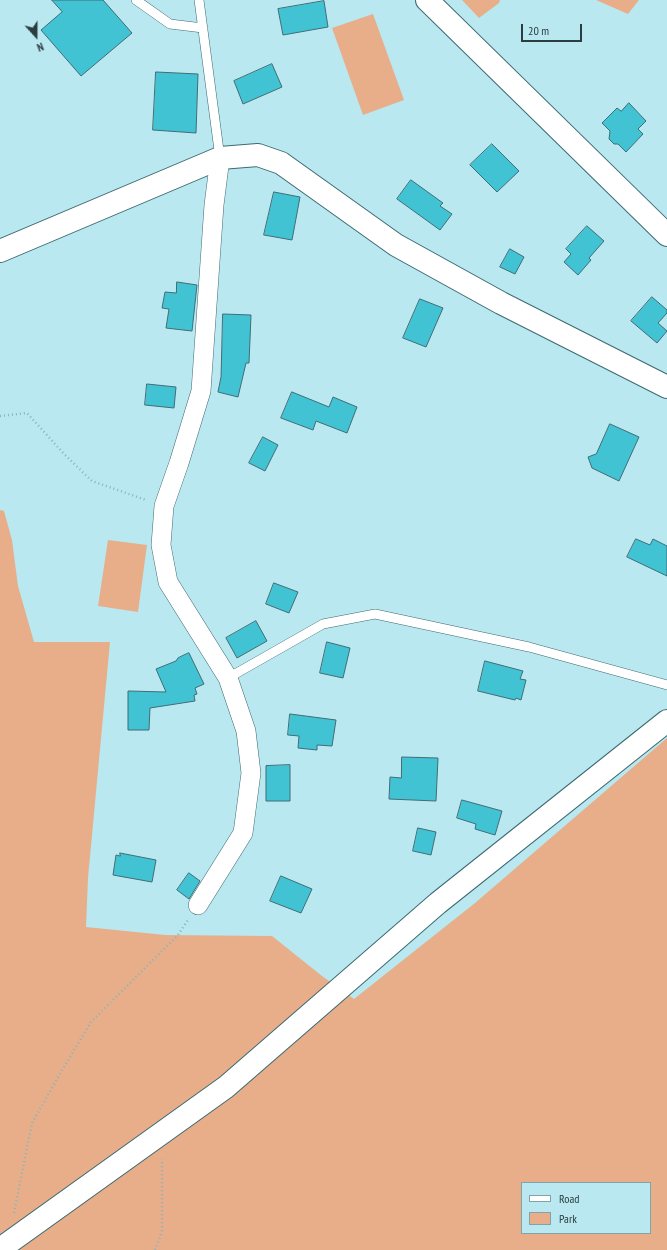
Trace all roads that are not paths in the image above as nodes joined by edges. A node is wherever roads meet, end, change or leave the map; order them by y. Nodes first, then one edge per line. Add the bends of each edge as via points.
1 (136, 0) edge
2 (199, 0) edge
3 (427, 0) edge
4 (203, 28) junction
5 (220, 158) junction
6 (667, 235) edge
7 (0, 251) edge
8 (667, 387) edge
9 (228, 678) junction
10 (667, 685) edge
11 (667, 721) edge
12 (198, 905) road end
13 (4, 1246) edge

1 - 4 lane via 170,24
2 - 4 lane
3 - 6 street
4 - 5 lane
5 - 7 street
5 - 8 street via 258,154 281,163 396,244 501,303
5 - 9 street via 214,205 201,391 164,506 161,545 168,582
9 - 10 lane via 323,624 375,614 529,647
9 - 12 street via 246,731 251,773 243,833
11 - 13 street via 438,903 226,1087

